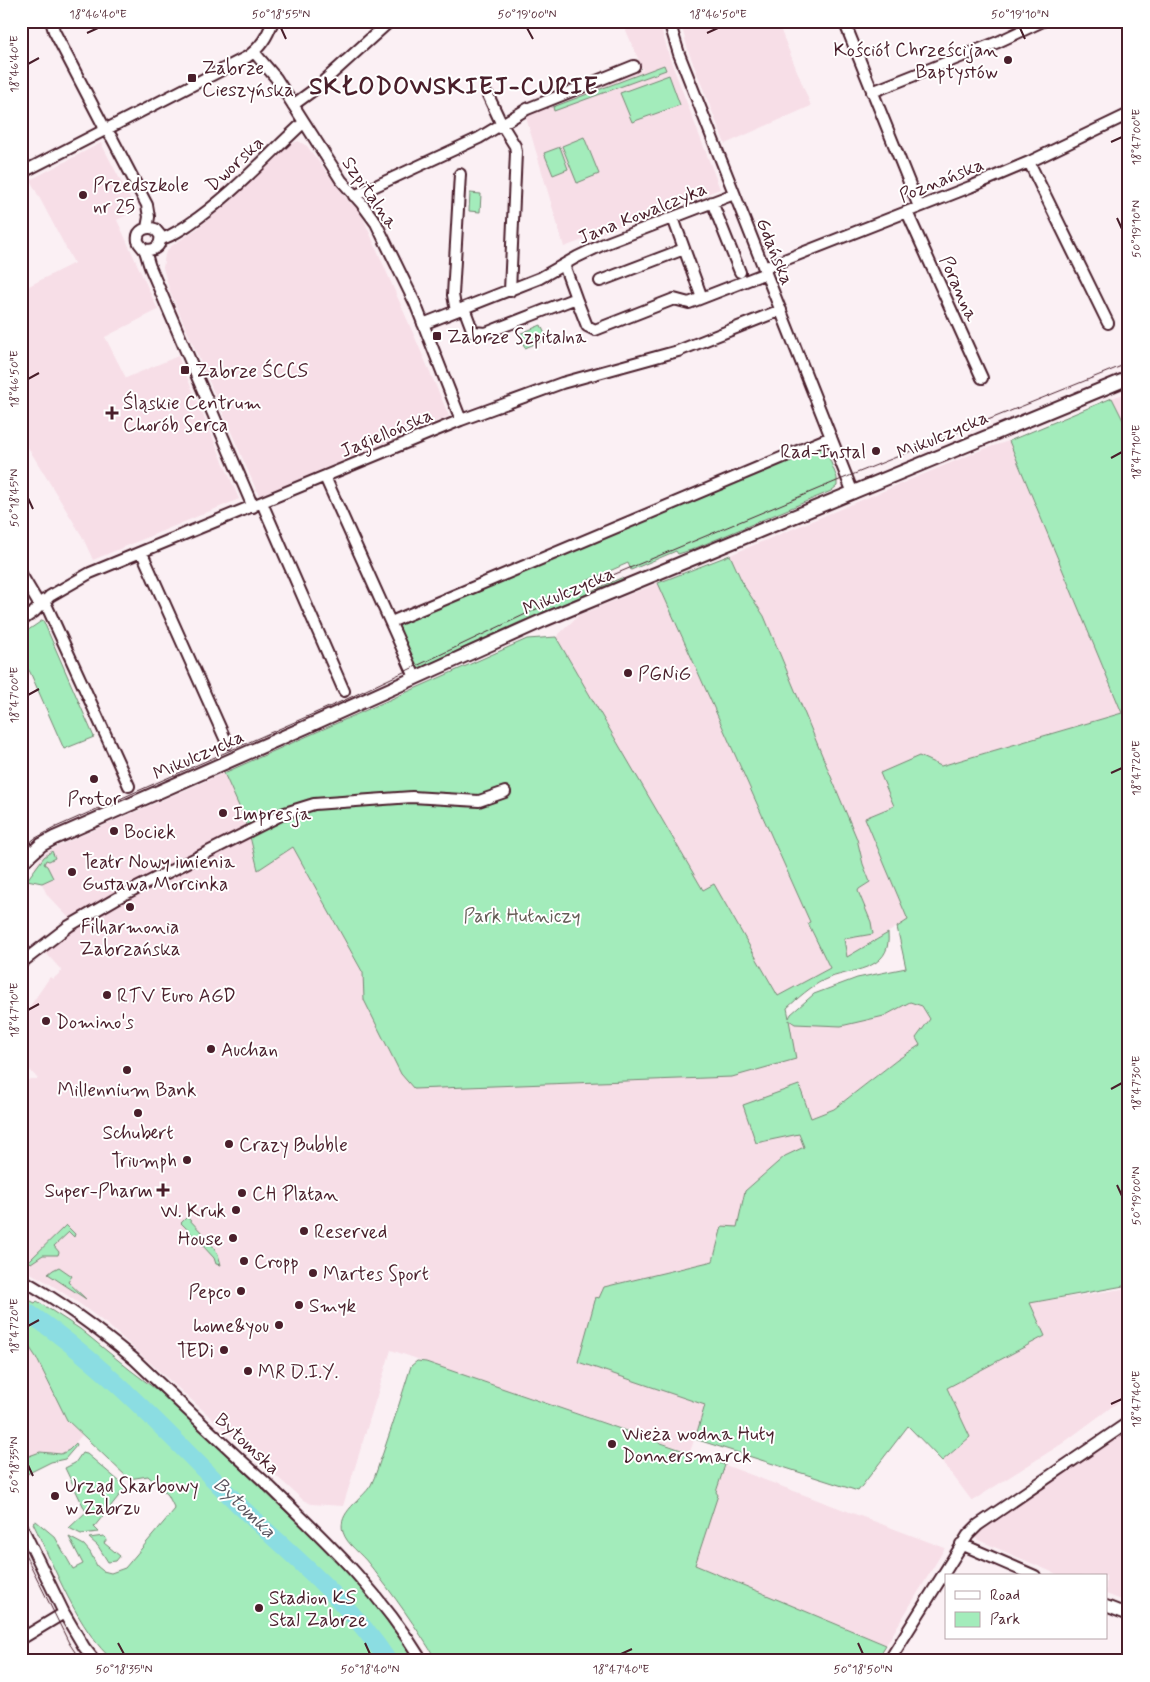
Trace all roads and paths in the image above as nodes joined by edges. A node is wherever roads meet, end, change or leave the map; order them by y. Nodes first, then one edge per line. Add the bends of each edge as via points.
1 (51, 21) edge
2 (273, 21) edge
3 (390, 21) edge
4 (669, 21) edge
5 (844, 21) edge
6 (1043, 21) edge
7 (254, 52) junction
8 (634, 66) dead end
9 (872, 92) junction
10 (488, 95) dead end
11 (293, 105) junction
12 (1129, 114) edge
13 (303, 123) junction
14 (502, 125) junction
15 (107, 130) junction
16 (1029, 162) junction
17 (21, 173) edge
18 (460, 174) dead end
19 (734, 194) junction
20 (354, 196) junction
21 (712, 202) junction
22 (919, 207) junction
23 (907, 212) junction
24 (673, 218) junction
25 (147, 228) junction
26 (161, 239) junction
27 (144, 249) junction
28 (684, 249) junction
29 (564, 265) junction
30 (765, 271) junction
31 (740, 272) dead end
32 (600, 281) dead end
33 (510, 291) junction
34 (576, 298) junction
35 (702, 298) junction
36 (460, 309) junction
37 (780, 310) junction
38 (1108, 323) dead end
39 (423, 324) junction
40 (982, 378) dead end
41 (1129, 378) edge
42 (461, 420) junction
43 (832, 437) junction
44 (325, 477) junction
45 (853, 493) junction
46 (258, 505) junction
47 (142, 553) junction
48 (21, 574) edge
49 (42, 603) junction
50 (21, 621) edge
51 (391, 622) junction
52 (415, 677) junction
53 (344, 691) dead end
54 (227, 743) dead end
55 (128, 786) dead end
56 (505, 792) dead end
57 (21, 841) edge
58 (31, 854) junction
59 (21, 863) edge
60 (21, 868) edge
61 (21, 963) edge
62 (21, 1279) edge
63 (1129, 1422) edge
64 (21, 1525) edge
65 (961, 1544) junction
66 (1030, 1574) edge
67 (1108, 1607) edge
68 (64, 1613) junction
69 (1129, 1615) edge
70 (21, 1639) edge
71 (95, 1661) edge
72 (422, 1661) edge
73 (889, 1661) edge

1 - 15 street
2 - 7 street via 266,39
3 - 11 street
4 - 19 street, Gdańska
5 - 9 street
6 - 9 street
7 - 11 street, Szpitalna
7 - 15 street
8 - 14 street via 527,109
9 - 22 street
10 - 14 street
11 - 13 street, Szpitalna
12 - 16 street, Poznańska
13 - 20 street, Szpitalna
13 - 26 street, Dworska via 205,214
14 - 20 street
14 - 33 street via 516,152
15 - 17 street
15 - 25 street via 147,205
16 - 22 street, Poznańska
16 - 38 street
18 - 36 street via 453,295
19 - 21 street, Jana Kowalczyka
19 - 30 street, Gdańska
20 - 39 street, Szpitalna via 376,223
21 - 24 street, Jana Kowalczyka
21 - 31 street
22 - 23 street, Poznańska
23 - 30 street, Poznańska
23 - 40 street, Poranna
24 - 28 street
24 - 29 street, Jana Kowalczyka via 604,244
25 - 26 street via 155,229
25 - 27 street via 138,237
26 - 27 street via 155,248
27 - 46 street
28 - 32 street
28 - 35 street
29 - 33 street, Jana Kowalczyka
29 - 34 street, Jana Kowalczyka
30 - 35 street, Poznańska
30 - 37 street, Gdańska
33 - 36 street, Jana Kowalczyka
34 - 35 street, Jana Kowalczyka via 587,326 595,330 674,299 689,303
34 - 36 street via 486,333 473,332
36 - 39 street, Jana Kowalczyka
37 - 42 street, Jagiellońska via 671,353 562,383
37 - 43 street, Gdańska
39 - 42 street, Szpitalna
41 - 45 main road, Mikulczycka
42 - 44 street, Jagiellońska
43 - 45 street, Gdańska
43 - 51 street
44 - 46 street, Jagiellońska
44 - 51 street
45 - 52 main road, Mikulczycka via 544,620
46 - 47 street, Jagiellońska
46 - 53 street
47 - 49 street, Jagiellońska via 90,573
47 - 54 street
48 - 49 street
49 - 50 street, Jagiellońska
49 - 55 street
51 - 52 street
52 - 58 main road, Mikulczycka via 54,838
56 - 61 street via 479,801 403,797 314,804 286,813 110,902 69,926
57 - 58 street
58 - 59 main road
58 - 60 main road
62 - 72 street, Bytomska via 66,1306 120,1347 312,1527 366,1583
63 - 65 street via 978,1525
64 - 68 street
65 - 66 street
65 - 73 street
67 - 69 street
68 - 70 street
68 - 71 street

